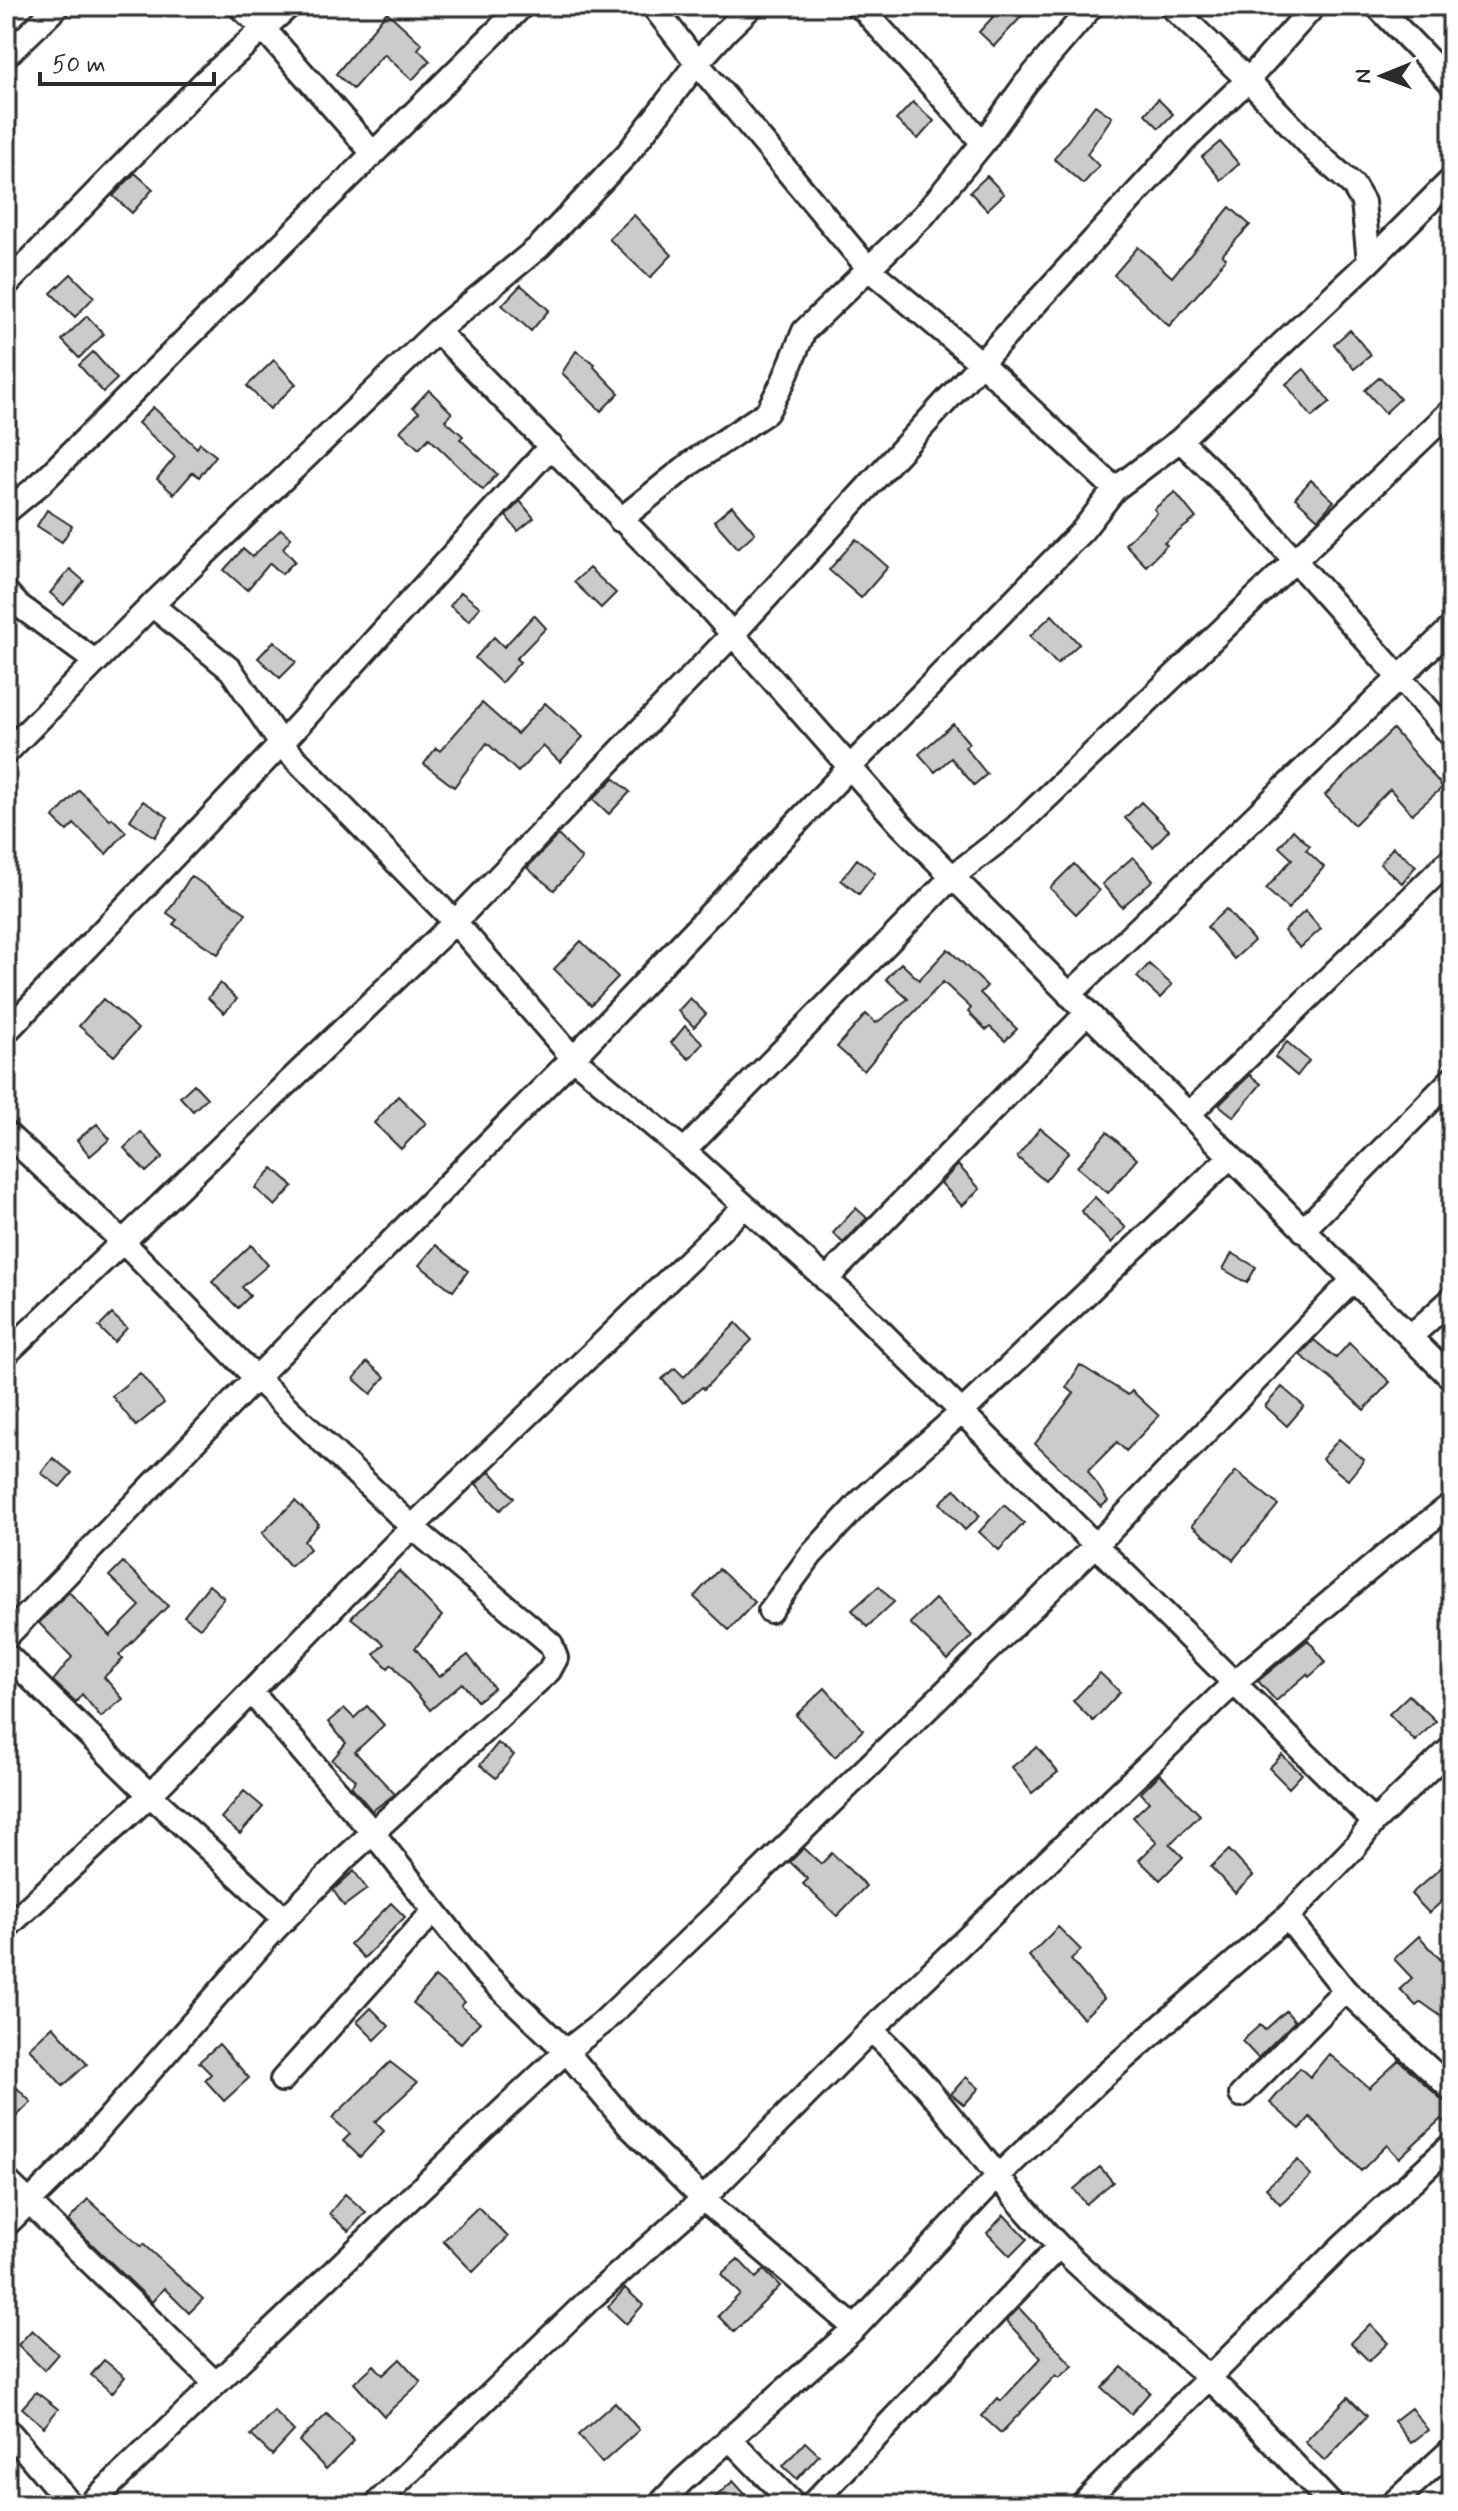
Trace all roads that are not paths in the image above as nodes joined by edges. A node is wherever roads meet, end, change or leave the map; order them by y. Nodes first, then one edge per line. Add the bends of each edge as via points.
1 (58, 6) edge
2 (239, 6) edge
3 (289, 6) edge
4 (522, 6) edge
5 (653, 6) edge
6 (752, 6) edge
7 (857, 6) edge
8 (1092, 6) edge
9 (1171, 6) edge
10 (1314, 6) edge
11 (1377, 6) edge
12 (264, 29) junction
13 (6, 56) edge
14 (697, 63) junction
15 (1248, 80) junction
16 (1452, 84) edge
17 (983, 143) junction
18 (372, 152) junction
19 (1452, 179) edge
20 (1369, 262) junction
21 (869, 269) junction
22 (6, 285) edge
23 (437, 331) junction
24 (981, 363) junction
25 (1452, 410) edge
26 (1180, 440) junction
27 (551, 446) junction
28 (1115, 489) junction
29 (6, 512) edge
30 (620, 520) junction
31 (1295, 561) junction
32 (6, 592) edge
33 (152, 605) junction
34 (1452, 627) edge
35 (733, 634) junction
36 (96, 662) junction
37 (1399, 677) junction
38 (1452, 736) edge
39 (281, 744) junction
40 (6, 753) edge
41 (850, 767) junction
42 (1452, 858) edge
43 (952, 877) junction
44 (455, 922) junction
45 (1069, 995) junction
46 (1087, 1013) junction
47 (6, 1032) edge
48 (573, 1058) junction
49 (1452, 1079) edge
50 (1188, 1115) junction
51 (6, 1133) edge
52 (684, 1151) junction
53 (1230, 1157) junction
54 (744, 1207) junction
55 (1303, 1230) junction
56 (122, 1241) junction
57 (826, 1280) junction
58 (1353, 1280) junction
59 (1452, 1299) edge
60 (1410, 1337) junction
61 (6, 1354) edge
62 (256, 1378) junction
63 (1452, 1379) edge
64 (962, 1412) junction
65 (1452, 1504) edge
66 (412, 1527) junction
67 (1096, 1545) junction
68 (770, 1611) dead end
69 (6, 1637) edge
70 (6, 1654) edge
71 (1235, 1682) junction
72 (252, 1693) junction
73 (1452, 1747) edge
74 (150, 1795) junction
75 (1374, 1822) junction
76 (374, 1834) junction
77 (433, 1912) junction
78 (1287, 1917) junction
79 (285, 1919) junction
80 (6, 1928) edge
81 (1345, 1990) junction
82 (871, 2030) junction
83 (566, 2051) junction
84 (282, 2080) dead end
85 (1452, 2090) edge
86 (1241, 2095) dead end
87 (1452, 2144) edge
88 (997, 2177) junction
89 (6, 2180) edge
90 (703, 2199) junction
91 (30, 2201) junction
92 (6, 2225) edge
93 (1059, 2246) junction
94 (855, 2328) junction
95 (1210, 2379) junction
96 (216, 2384) junction
97 (6, 2428) edge
98 (729, 2438) junction
99 (1452, 2449) edge
100 (71, 2505) edge
101 (89, 2505) edge
102 (375, 2505) edge
103 (659, 2505) edge
104 (794, 2505) edge
105 (811, 2505) edge
106 (1081, 2505) edge
107 (1332, 2505) edge
108 (1391, 2505) edge

1 - 13 street
2 - 12 street
3 - 12 street
4 - 18 street
5 - 14 street
6 - 14 street
7 - 17 street
8 - 17 street
9 - 15 street
10 - 15 street
11 - 16 street
12 - 18 street
12 - 22 street via 205,81
14 - 21 street
14 - 23 street via 628,153 539,247
15 - 20 street via 1353,185 1363,202
15 - 24 street via 1185,140
17 - 21 street via 924,215
18 - 29 street
19 - 20 street
20 - 26 street
21 - 24 street
21 - 30 street via 804,331 767,412
23 - 27 street
23 - 33 street
24 - 28 street
24 - 35 street
25 - 31 street
26 - 28 street
26 - 31 street
27 - 30 street
27 - 39 street
28 - 41 street via 1083,530
30 - 35 street
31 - 37 street
31 - 43 street via 1014,829
32 - 36 street
33 - 36 street
33 - 39 street via 231,670
34 - 37 street
35 - 41 street
35 - 44 street
36 - 40 street
37 - 38 street
37 - 45 street
39 - 44 street
39 - 47 street
41 - 43 street
41 - 48 street
42 - 50 street
43 - 45 street
43 - 52 street
44 - 48 street
44 - 56 street
45 - 46 street
46 - 50 street
46 - 57 street
48 - 52 street
48 - 62 street
49 - 55 street
50 - 53 street
51 - 56 street
52 - 54 street
53 - 55 street
53 - 64 street
54 - 57 street
54 - 66 street
55 - 58 street
56 - 61 street
56 - 62 street
57 - 64 street
58 - 60 street
58 - 67 street
59 - 60 street
60 - 63 street
62 - 66 street
62 - 69 street
64 - 67 street
64 - 68 street via 860,1502 811,1555
65 - 71 street
66 - 72 street
66 - 76 street via 551,1644 556,1658 549,1671
67 - 71 street
67 - 83 street via 601,2024
70 - 74 street
71 - 75 street
71 - 82 street
72 - 74 street
72 - 76 street
73 - 75 street
74 - 79 street
74 - 80 street
75 - 78 street
76 - 77 street
76 - 79 street
77 - 83 street via 481,1970
77 - 84 street
78 - 81 street
78 - 88 street via 1098,2081
79 - 91 street
81 - 85 street
81 - 86 street
82 - 88 street via 904,2060
82 - 90 street
83 - 90 street via 629,2126
83 - 96 street
87 - 95 street
88 - 93 street
88 - 94 street
89 - 91 street
90 - 94 street
90 - 102 street
91 - 92 street
91 - 96 street
93 - 95 street
93 - 105 street
94 - 98 street
95 - 106 street
95 - 107 street
96 - 101 street
97 - 100 street
98 - 103 street
98 - 104 street
99 - 108 street

